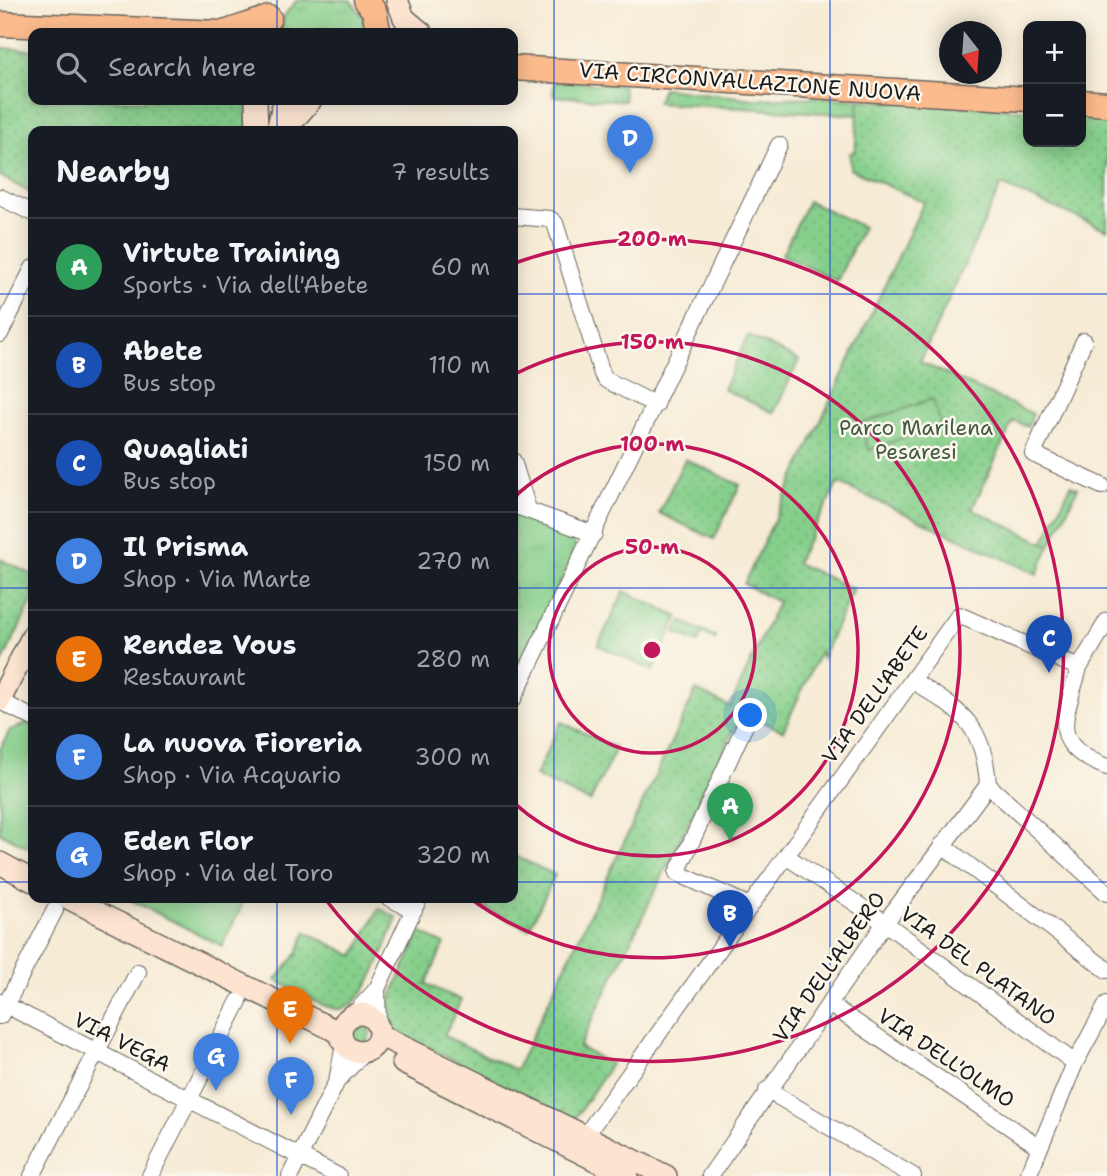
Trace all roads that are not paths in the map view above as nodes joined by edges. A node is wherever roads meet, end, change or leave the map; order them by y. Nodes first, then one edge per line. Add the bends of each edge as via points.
1 (397, 0) edge
2 (272, 17) edge
3 (0, 24) edge
4 (99, 28) edge
5 (238, 28) edge
6 (416, 28) edge
7 (0, 37) edge
8 (28, 39) edge
9 (518, 57) edge
10 (518, 68) edge
11 (1023, 85) edge
12 (1086, 88) edge
13 (1107, 90) edge
14 (1023, 99) edge
15 (1086, 102) edge
16 (1107, 104) edge
17 (256, 105) edge
18 (283, 105) edge
19 (307, 105) edge
20 (257, 126) edge
21 (278, 126) edge
22 (288, 126) edge
23 (779, 145) dead end
24 (0, 197) edge
25 (28, 211) edge
26 (518, 216) edge
27 (28, 278) edge
28 (0, 334) edge
29 (1084, 341) dead end
30 (656, 405) junction
31 (1105, 483) edge
32 (520, 507) edge
33 (594, 534) junction
34 (1106, 623) edge
35 (28, 645) edge
36 (1079, 668) junction
37 (912, 680) junction
38 (518, 689) edge
39 (0, 700) edge
40 (28, 715) edge
41 (746, 723) dead end
42 (1107, 767) edge
43 (988, 785) junction
44 (942, 845) junction
45 (0, 850) edge
46 (786, 856) junction
47 (0, 863) edge
48 (28, 864) edge
49 (28, 878) edge
50 (1107, 893) edge
51 (104, 903) edge
52 (61, 904) edge
53 (417, 904) edge
54 (750, 906) junction
55 (885, 923) junction
56 (1107, 970) edge
57 (138, 972) dead end
58 (377, 989) junction
59 (239, 1001) dead end
60 (1107, 1003) edge
61 (829, 1004) junction
62 (2, 1008) edge
63 (359, 1034) junction
64 (95, 1052) junction
65 (1076, 1063) junction
66 (766, 1090) junction
67 (188, 1100) junction
68 (585, 1136) junction
69 (1038, 1146) junction
70 (300, 1156) junction
71 (32, 1176) edge
72 (150, 1176) edge
73 (290, 1176) edge
74 (338, 1176) edge
75 (627, 1176) edge
76 (666, 1176) edge
77 (709, 1176) edge
78 (913, 1176) edge
79 (1028, 1176) edge

1 - 6 main road via 404,18
2 - 5 main road
3 - 4 main road
7 - 8 main road
9 - 11 main road, VIA CIRCONVALLAZIONE NUOVA
10 - 14 main road, VIA CIRCONVALLAZIONE NUOVA
12 - 13 main road
15 - 16 main road
17 - 20 main road
18 - 21 main road
19 - 22 main road
23 - 30 street
24 - 25 street
26 - 30 street via 555,223 602,374
27 - 28 street
29 - 31 street via 1033,454
30 - 33 street
32 - 33 street
33 - 38 street
34 - 36 street
35 - 39 main road
36 - 37 street, VIA DELL'ABETE via 959,615
36 - 42 street via 1066,735 1074,751
37 - 43 street via 949,704 975,729 986,757
37 - 46 street, VIA DELL'ABETE
39 - 40 street
41 - 54 street via 677,873
43 - 44 street, VIA DELL'ALBERO
43 - 50 street
44 - 55 street, VIA DELL'ALBERO
44 - 56 street
45 - 48 main road
46 - 54 street, VIA DELL'ABETE
46 - 55 street, VIA DEL PLATANO
47 - 49 main road
51 - 63 main road
52 - 62 street
52 - 63 main road
53 - 58 street
54 - 68 street, VIA DELL'ABETE
55 - 61 street, VIA DELL'ALBERO
55 - 65 street, VIA DEL PLATANO
57 - 64 street
58 - 63 street
58 - 63 street
59 - 67 street
60 - 65 street
61 - 66 street, VIA DELL'ALBERO
61 - 69 street, VIA DELL'OLMO
62 - 64 street, VIA VEGA
63 - 68 main road
63 - 70 street
63 - 75 main road
64 - 67 street, VIA VEGA
64 - 71 street
65 - 69 street
66 - 77 street, VIA DELL'ALBERO
66 - 78 street
67 - 70 street, VIA VEGA
67 - 72 street
68 - 76 main road
69 - 79 street
70 - 73 street
70 - 74 street, VIA VEGA

